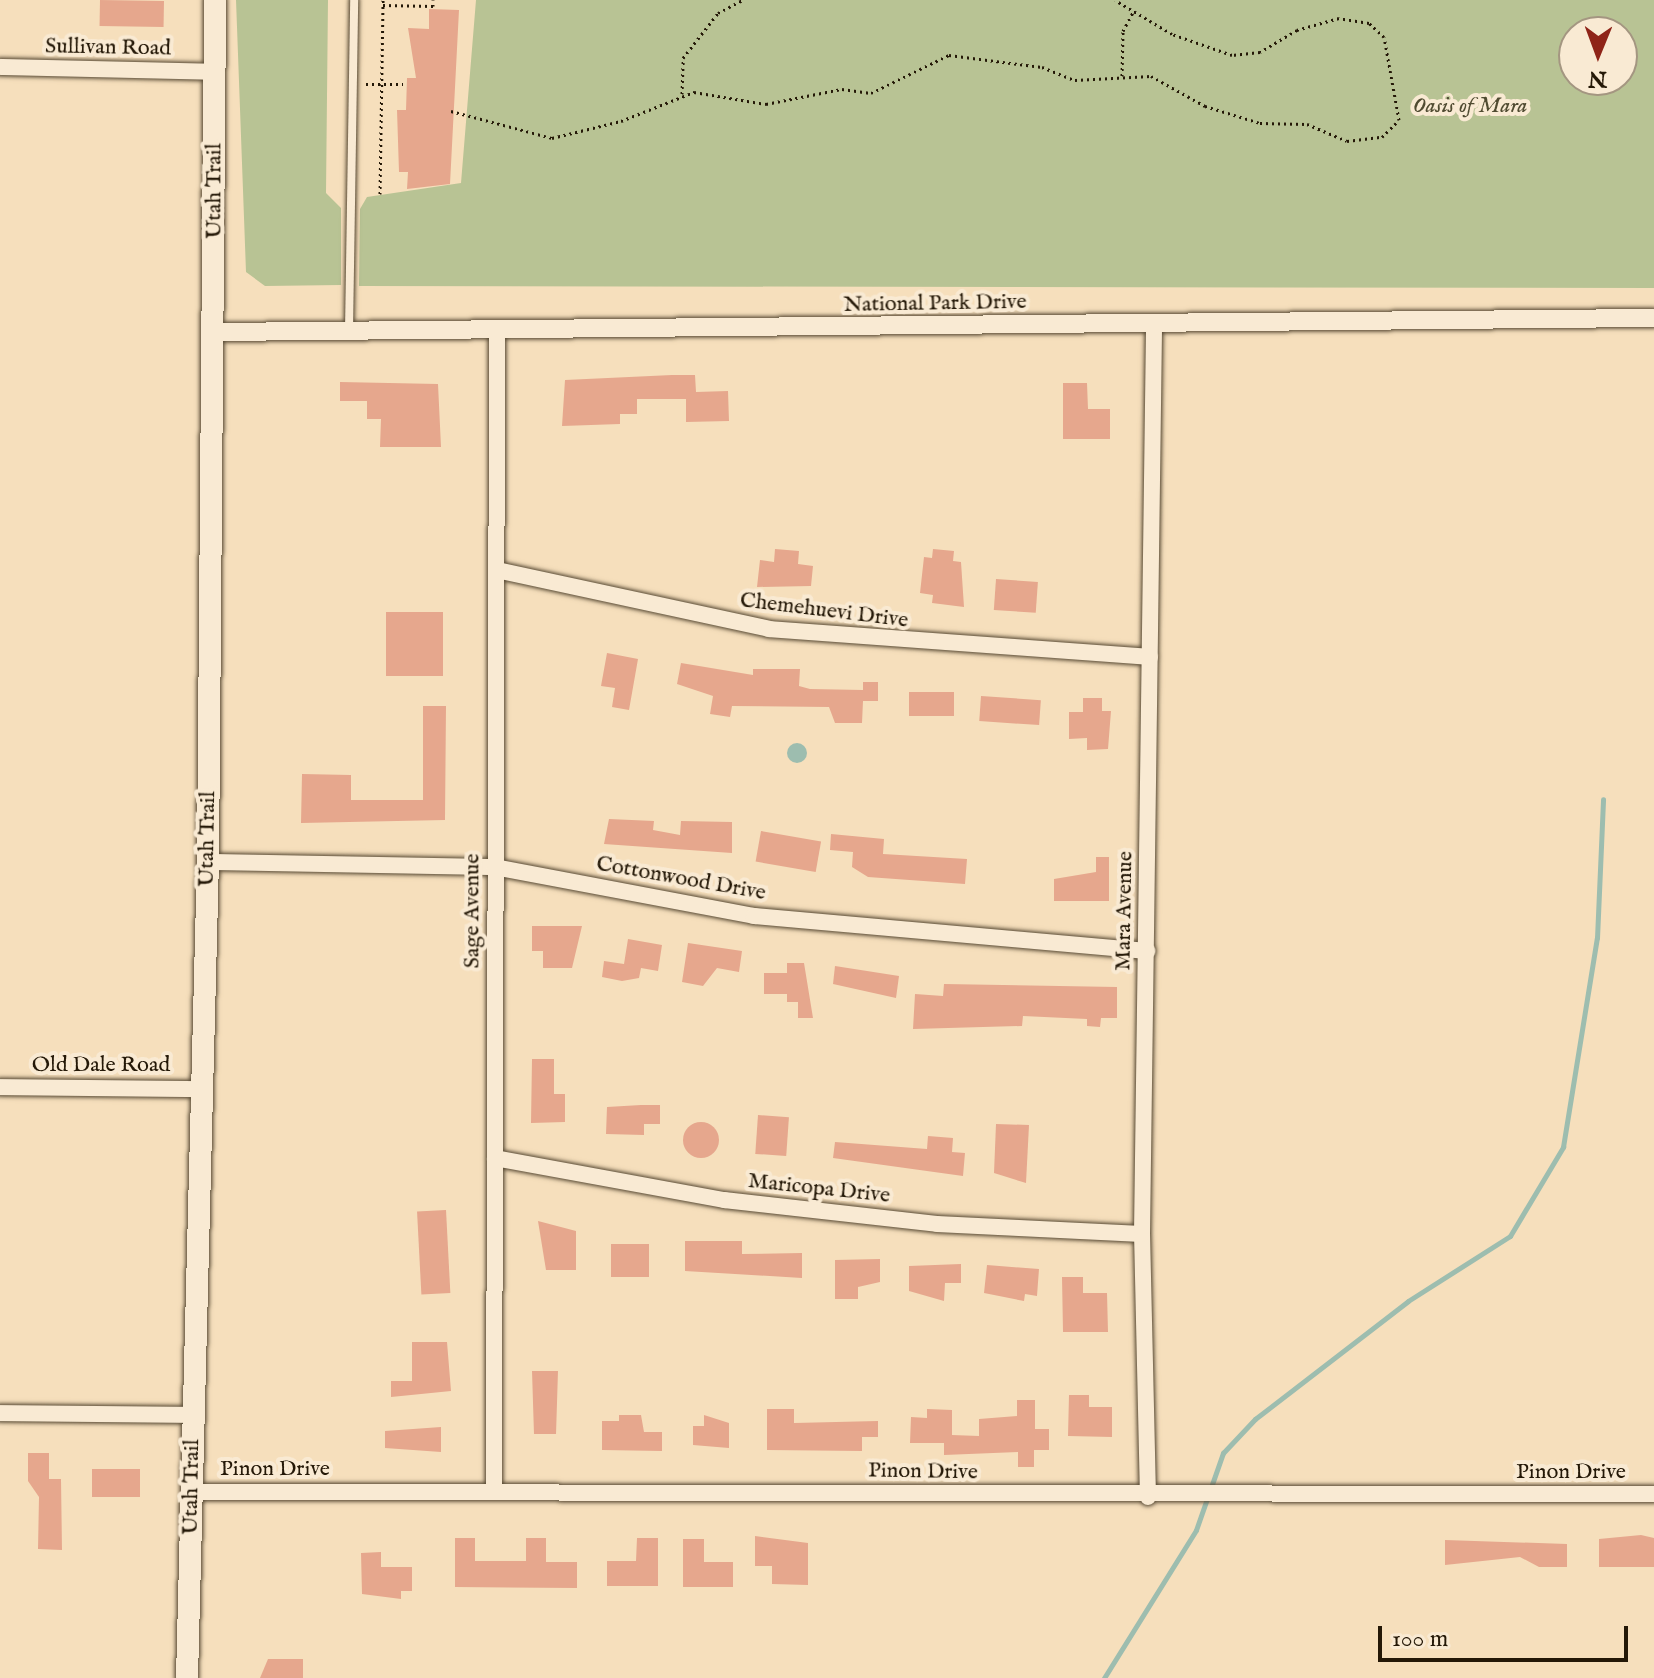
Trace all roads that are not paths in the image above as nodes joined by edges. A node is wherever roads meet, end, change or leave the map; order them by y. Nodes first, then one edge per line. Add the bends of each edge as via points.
1 (215, 0) edge
2 (354, 0) edge
3 (0, 67) edge
4 (215, 72) junction
5 (1654, 318) edge
6 (1154, 326) junction
7 (349, 331) junction
8 (216, 332) junction
9 (497, 332) junction
10 (497, 570) junction
11 (1150, 657) junction
12 (208, 862) junction
13 (495, 867) junction
14 (1147, 951) junction
15 (0, 1087) edge
16 (201, 1089) junction
17 (495, 1158) junction
18 (1142, 1234) junction
19 (0, 1413) edge
20 (193, 1415) junction
21 (494, 1490) junction
22 (192, 1492) junction
23 (1654, 1494) edge
24 (1148, 1497) junction
25 (187, 1678) edge

1 - 4 main road, Utah Trail
2 - 7 lane
3 - 4 street, Sullivan Road
4 - 8 main road, Utah Trail
5 - 6 street, National Park Drive
6 - 9 street, National Park Drive
6 - 11 street, Mara Avenue
7 - 8 street, National Park Drive
7 - 9 street, National Park Drive
8 - 12 main road, Utah Trail
9 - 10 street, Sage Avenue
10 - 11 street, Chemehuevi Drive via 769,629
10 - 13 street, Sage Avenue
11 - 14 street, Mara Avenue
12 - 13 street, Cottonwood Drive
12 - 16 main road, Utah Trail
13 - 14 street, Cottonwood Drive via 754,916
13 - 17 street, Sage Avenue
14 - 18 street, Mara Avenue
15 - 16 street, Old Dale Road
16 - 20 main road, Utah Trail
17 - 18 street, Maricopa Drive via 724,1200 937,1224
17 - 21 street, Sage Avenue
18 - 24 street, Mara Avenue
19 - 20 street
20 - 22 main road, Utah Trail
21 - 22 street, Pinon Drive
21 - 24 street, Pinon Drive
22 - 25 main road, Utah Trail
23 - 24 street, Pinon Drive

